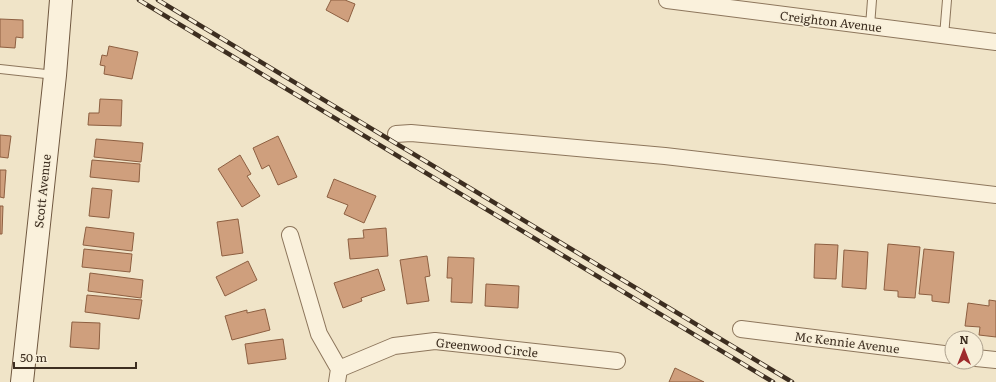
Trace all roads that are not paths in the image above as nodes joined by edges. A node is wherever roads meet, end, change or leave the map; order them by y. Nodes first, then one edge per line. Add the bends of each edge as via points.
1 (667, 0) edge
2 (872, 0) edge
3 (947, 0) edge
4 (58, 1) edge
5 (870, 26) junction
6 (944, 36) junction
7 (996, 42) edge
8 (0, 69) edge
9 (55, 75) junction
10 (396, 134) dead end
11 (996, 195) edge
12 (290, 235) dead end
13 (741, 329) dead end
14 (944, 354) edge
15 (984, 359) edge
16 (996, 360) edge
17 (617, 361) dead end
18 (338, 376) edge
19 (22, 382) edge

1 - 5 street, Creighton Avenue
2 - 5 lane
3 - 6 lane
4 - 9 street, Scott Avenue
5 - 6 street, Creighton Avenue
6 - 7 street, Creighton Avenue
8 - 9 lane
9 - 19 street, Scott Avenue
10 - 11 street via 411,133 665,156
12 - 18 street via 319,334
13 - 14 street, Mc Kennie Avenue
15 - 16 street
17 - 18 street, Greenwood Circle via 435,341 394,346

